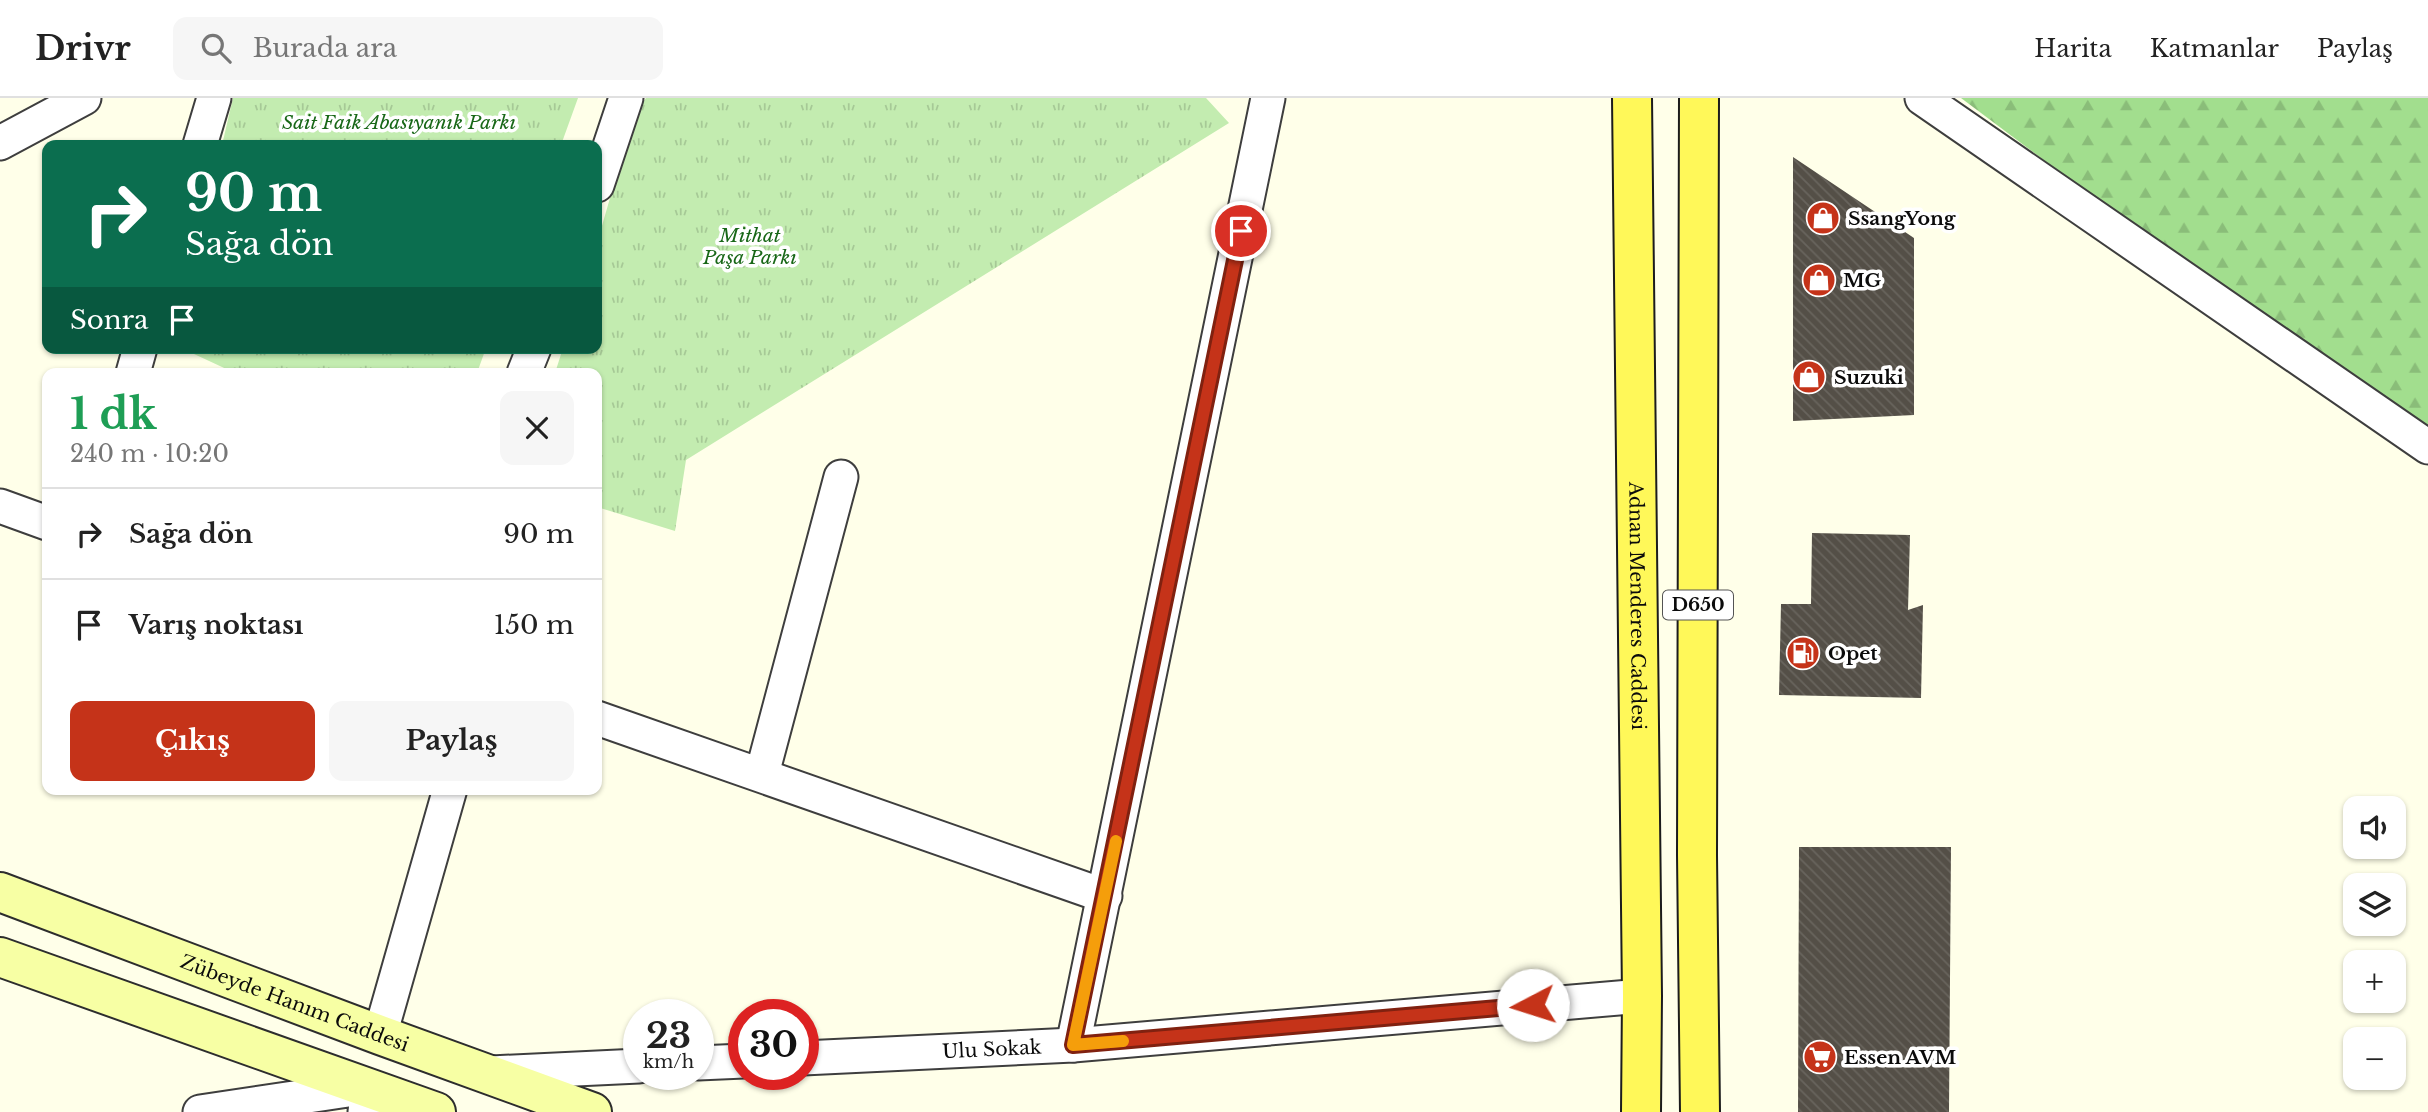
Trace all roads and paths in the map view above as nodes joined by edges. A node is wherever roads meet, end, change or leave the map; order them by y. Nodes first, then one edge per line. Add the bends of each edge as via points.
1 (84, 98) edge
2 (214, 98) edge
3 (626, 98) edge
4 (1268, 98) edge
5 (1632, 98) edge
6 (1699, 98) edge
7 (1922, 98) edge
8 (201, 140) edge
9 (0, 143) edge
10 (602, 170) edge
11 (2428, 447) edge
12 (841, 477) dead end
13 (0, 506) edge
14 (42, 521) edge
15 (602, 720) edge
16 (762, 774) junction
17 (448, 795) edge
18 (0, 892) edge
19 (1105, 896) junction
20 (0, 957) edge
21 (1642, 996) junction
22 (380, 1035) junction
23 (1073, 1045) junction
24 (819, 1057) edge
25 (623, 1067) edge
26 (486, 1073) junction
27 (366, 1100) edge
28 (200, 1112) edge
29 (436, 1112) edge
30 (592, 1112) edge
31 (1641, 1112) edge
32 (1700, 1112) edge

1 - 9 street
2 - 8 street
3 - 10 street
4 - 19 street
5 - 21 main road, Adnan Menderes Caddesi
6 - 32 main road, D650
7 - 11 street
12 - 16 street
13 - 14 street
15 - 16 street
16 - 19 street
17 - 22 street
18 - 22 main road, Zübeyde Hanım Caddesi
19 - 23 street
20 - 27 main road
21 - 23 street, Ulu Sokak
21 - 31 main road, Adnan Menderes Caddesi
22 - 26 main road, Zübeyde Hanım Caddesi
23 - 24 street, Ulu Sokak
25 - 26 street
26 - 30 main road, Zübeyde Hanım Caddesi
27 - 28 street
27 - 29 main road

